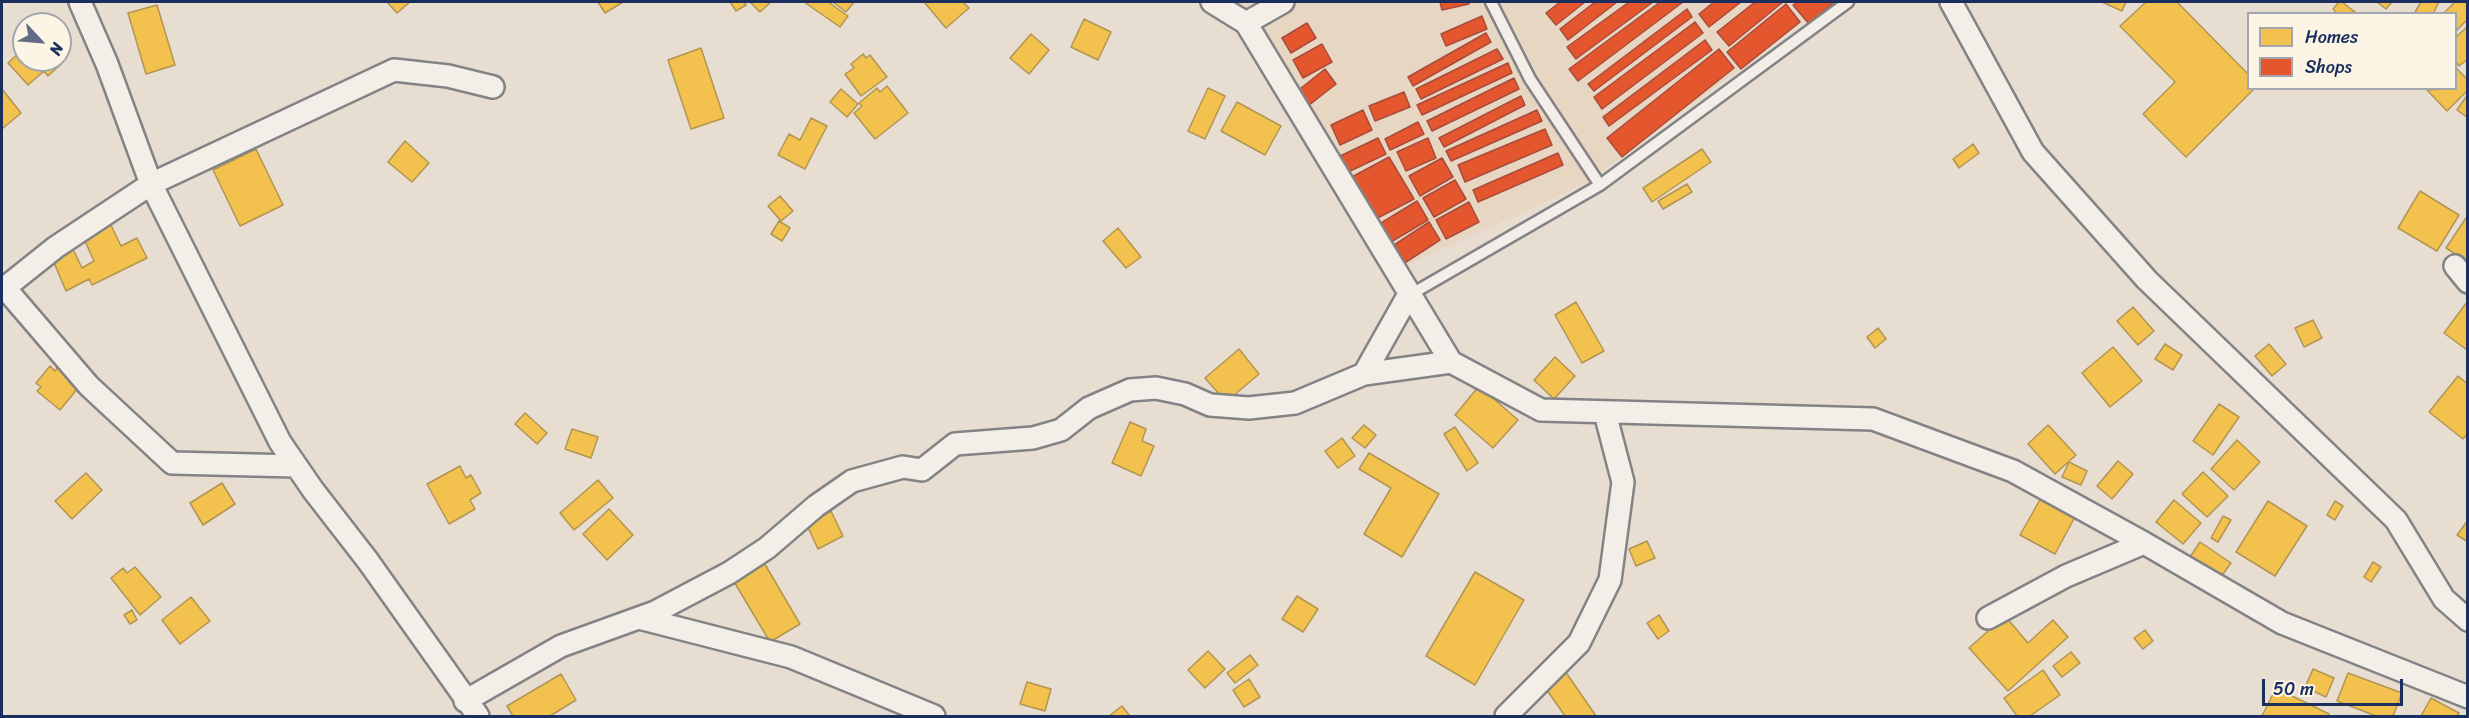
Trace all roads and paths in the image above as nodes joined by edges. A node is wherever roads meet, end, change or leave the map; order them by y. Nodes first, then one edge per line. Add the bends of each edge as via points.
1 (80, 2) edge
2 (1212, 2) edge
3 (1283, 2) edge
4 (1491, 2) edge
5 (1848, 2) edge
6 (1951, 2) edge
7 (1246, 23) junction
8 (493, 87) dead end
9 (151, 184) junction
10 (1600, 185) junction
11 (3, 289) edge
12 (1408, 296) junction
13 (1451, 362) junction
14 (1364, 374) junction
15 (1605, 413) junction
16 (296, 466) junction
17 (2144, 543) junction
18 (639, 618) junction
19 (1988, 618) dead end
20 (2468, 620) edge
21 (2468, 697) edge
22 (471, 709) edge
23 (934, 717) edge
24 (1506, 717) edge

1 - 9 street
2 - 7 street
3 - 7 street
4 - 10 lane via 1530,79
5 - 10 lane
6 - 20 street via 2033,153 2147,280 2396,520 2444,599
7 - 12 street
8 - 9 street via 448,76 394,70
9 - 11 street via 56,246
9 - 16 street via 244,375
10 - 12 lane
11 - 16 street via 89,386 172,464
12 - 13 street
12 - 14 street
13 - 14 street
13 - 15 street via 1540,410
14 - 18 street via 1295,404 1249,408 1210,405 1156,388 1130,390 1089,408 1061,430 1034,438 956,444 922,470 903,467 852,481 729,573
15 - 17 street via 1873,419 2013,471
15 - 24 street via 1623,482 1610,580 1580,643
16 - 22 street via 439,659
17 - 19 street via 2066,576
17 - 21 street via 2282,623
18 - 22 street via 561,646
18 - 23 street via 791,657

